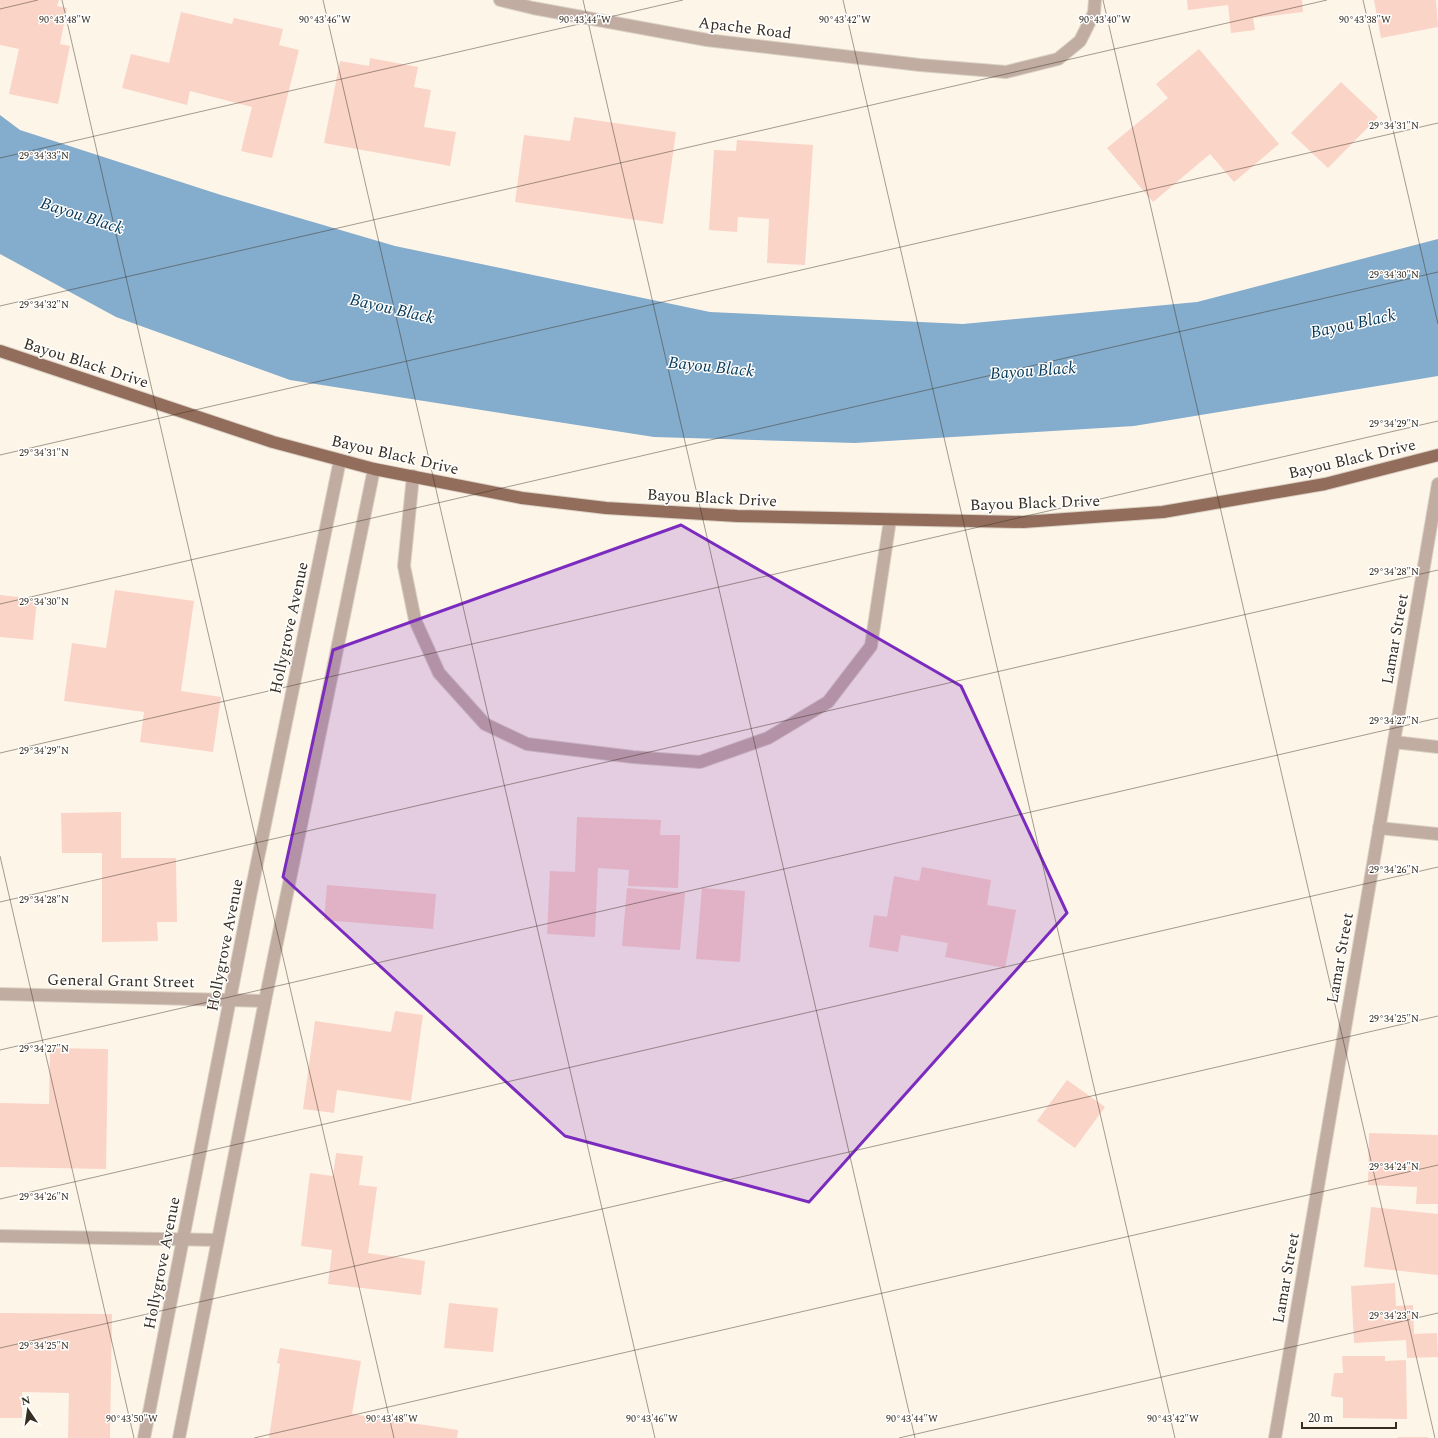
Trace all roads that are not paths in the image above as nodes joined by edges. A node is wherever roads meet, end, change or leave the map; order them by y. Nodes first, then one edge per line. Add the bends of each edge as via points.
1 (500, 0) edge
2 (1095, 0) edge
3 (0, 351) edge
4 (1438, 455) edge
5 (340, 460) junction
6 (374, 469) junction
7 (413, 476) junction
8 (1438, 484) edge
9 (890, 520) junction
10 (1394, 742) junction
11 (1438, 747) edge
12 (1379, 828) junction
13 (1438, 834) edge
14 (0, 994) edge
15 (230, 1000) junction
16 (265, 1001) junction
17 (0, 1236) edge
18 (182, 1240) junction
19 (218, 1240) junction
20 (144, 1438) edge
21 (179, 1438) edge
22 (1274, 1438) edge

1 - 2 street, Apache Road via 707,40 920,65 1006,72 1058,59 1080,41 1094,13
3 - 5 main road, Bayou Black Drive via 273,442
4 - 9 main road, Bayou Black Drive via 1325,484 1163,512 1023,522
5 - 6 main road, Bayou Black Drive
5 - 15 street, Hollygrove Avenue
6 - 7 main road, Bayou Black Drive
6 - 16 street
7 - 9 main road, Bayou Black Drive via 522,498 606,508 737,516
7 - 9 street via 404,566 415,620 439,673 485,724 527,744 633,757 700,762 768,738 828,702 871,646
8 - 10 street, Lamar Street
10 - 11 street
10 - 12 street, Lamar Street
12 - 13 street
12 - 22 street, Lamar Street
14 - 15 street, General Grant Street
15 - 16 street, General Grant Street
15 - 18 street, Hollygrove Avenue
16 - 19 street
17 - 18 street
18 - 19 street
18 - 20 street, Hollygrove Avenue
19 - 21 street

